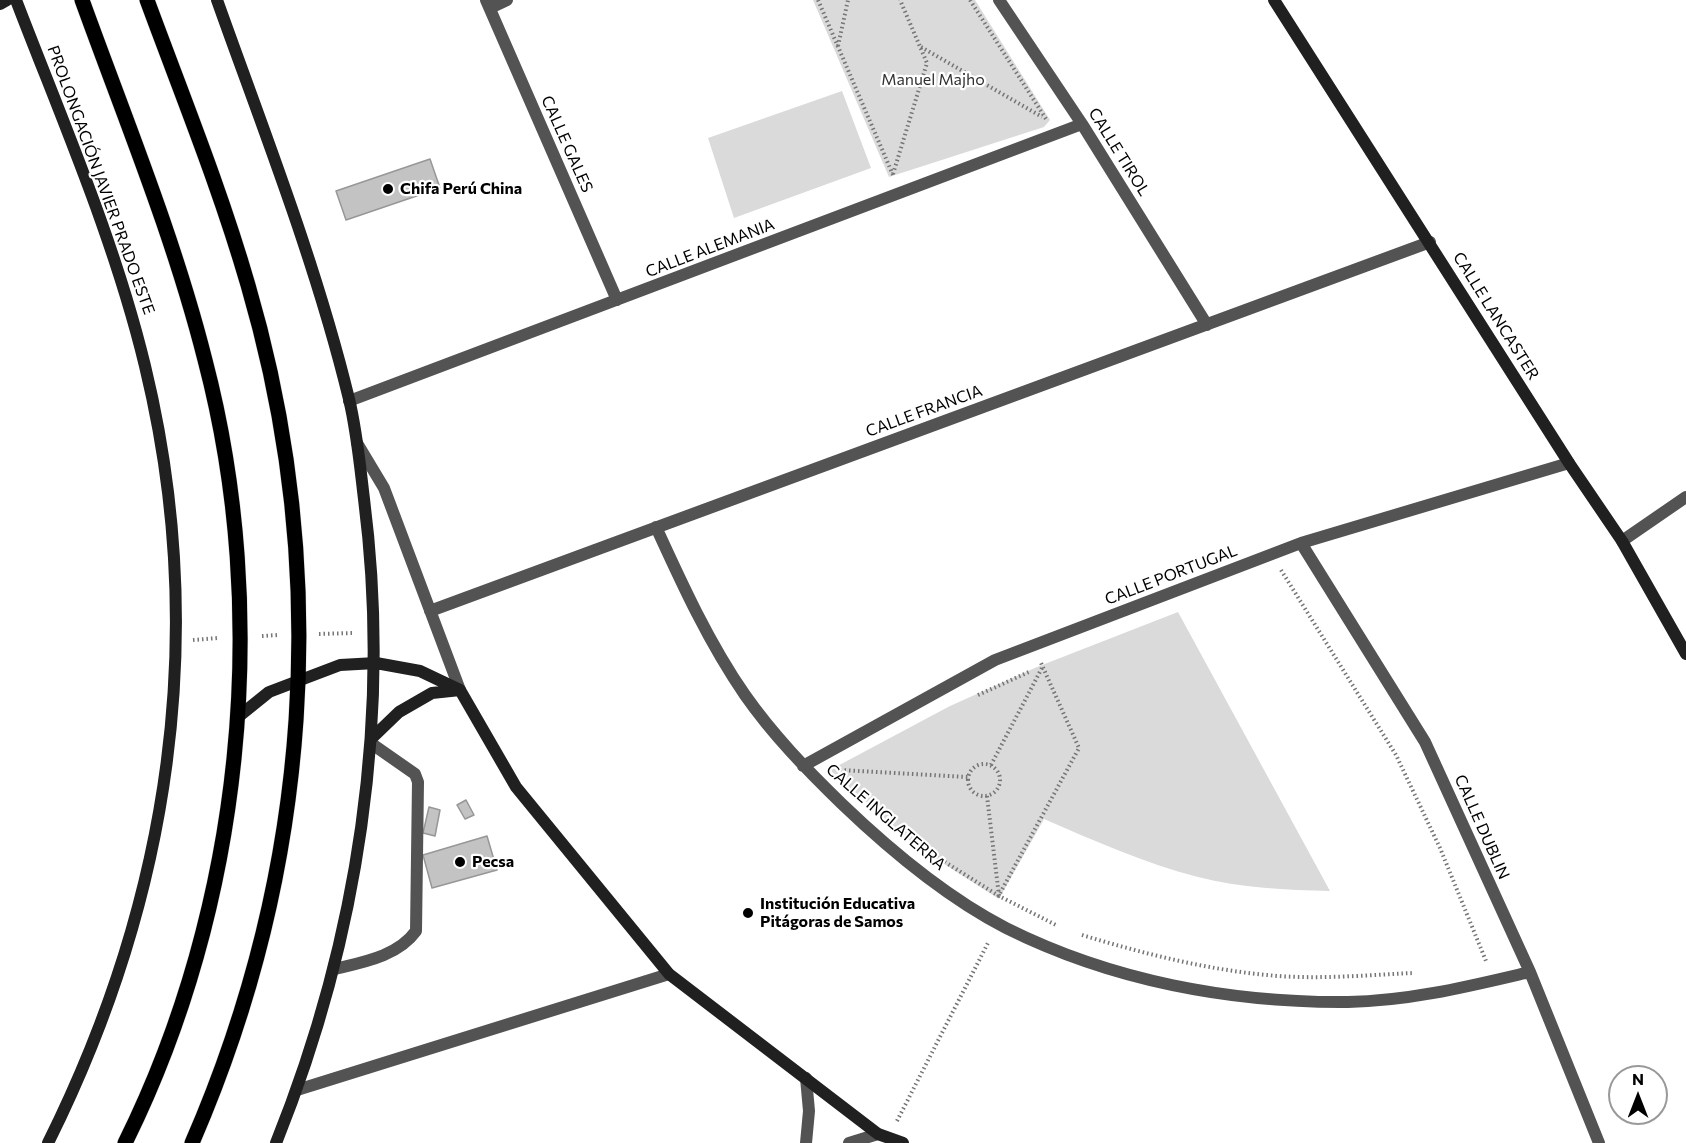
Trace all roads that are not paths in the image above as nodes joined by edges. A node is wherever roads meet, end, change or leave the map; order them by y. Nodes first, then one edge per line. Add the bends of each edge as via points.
1 (8, 0) edge
2 (16, 0) edge
3 (82, 0) edge
4 (147, 0) edge
5 (218, 0) edge
6 (507, 0) edge
7 (999, 0) edge
8 (1274, 0) edge
9 (0, 4) edge
10 (488, 4) edge
11 (1082, 124) junction
12 (1430, 242) junction
13 (618, 300) junction
14 (1206, 325) junction
15 (349, 401) junction
16 (357, 442) junction
17 (1569, 463) junction
18 (1686, 497) edge
19 (656, 527) junction
20 (1622, 541) junction
21 (1301, 543) junction
22 (430, 611) junction
23 (1686, 654) edge
24 (376, 663) junction
25 (298, 683) junction
26 (460, 690) junction
27 (238, 717) junction
28 (372, 741) junction
29 (803, 766) junction
30 (335, 969) junction
31 (1530, 972) junction
32 (669, 974) junction
33 (806, 1078) junction
34 (297, 1090) junction
35 (883, 1136) junction
36 (48, 1143) edge
37 (125, 1143) edge
38 (192, 1143) edge
39 (276, 1143) edge
40 (806, 1143) edge
41 (849, 1143) edge
42 (903, 1143) edge
43 (1599, 1143) edge

1 - 9 street
2 - 36 street, PROLONGACIÓN JAVIER PRADO ESTE via 101,225 145,366 164,469 174,574 172,723 160,814 145,885 103,1023
3 - 27 main road via 172,248 219,422 236,559
4 - 25 main road via 227,217 266,355 290,487 297,560
5 - 15 street via 316,280
6 - 10 street
7 - 11 street, CALLE TIROL
8 - 12 street, CALLE LANCASTER
10 - 13 street, CALLE GALES
11 - 13 street, CALLE ALEMANIA
11 - 14 street, CALLE TIROL
12 - 14 street, CALLE FRANCIA
12 - 17 street, CALLE LANCASTER
13 - 15 street, CALLE ALEMANIA
14 - 19 street, CALLE FRANCIA
15 - 16 street
16 - 22 street via 384,488
16 - 24 street via 371,554
17 - 20 street, CALLE LANCASTER
17 - 21 street, CALLE PORTUGAL
18 - 20 street
19 - 22 street, CALLE FRANCIA
19 - 29 street, CALLE INGLATERRA via 692,605 745,694
20 - 23 street, CALLE LANCASTER
21 - 29 street, CALLE PORTUGAL via 995,660
21 - 31 street, CALLE DUBLIN via 1425,742
22 - 26 street
24 - 25 street via 340,665
24 - 26 street via 420,671
24 - 28 street
25 - 27 street via 269,692
25 - 38 main road via 289,806 270,910 242,1014
26 - 28 street via 432,693 399,712
26 - 32 street via 516,787
27 - 37 main road via 236,764 216,879 178,1009
28 - 30 street via 361,838
28 - 30 street via 415,774 418,782 416,931 406,944 367,961
29 - 31 street, CALLE INGLATERRA via 934,883 998,923 1115,970 1176,987 1264,1000 1351,1002 1442,993
30 - 34 street
31 - 43 street, CALLE DUBLIN
32 - 33 street
32 - 34 street
33 - 35 street
33 - 40 street
34 - 39 street
35 - 41 street
35 - 42 street

